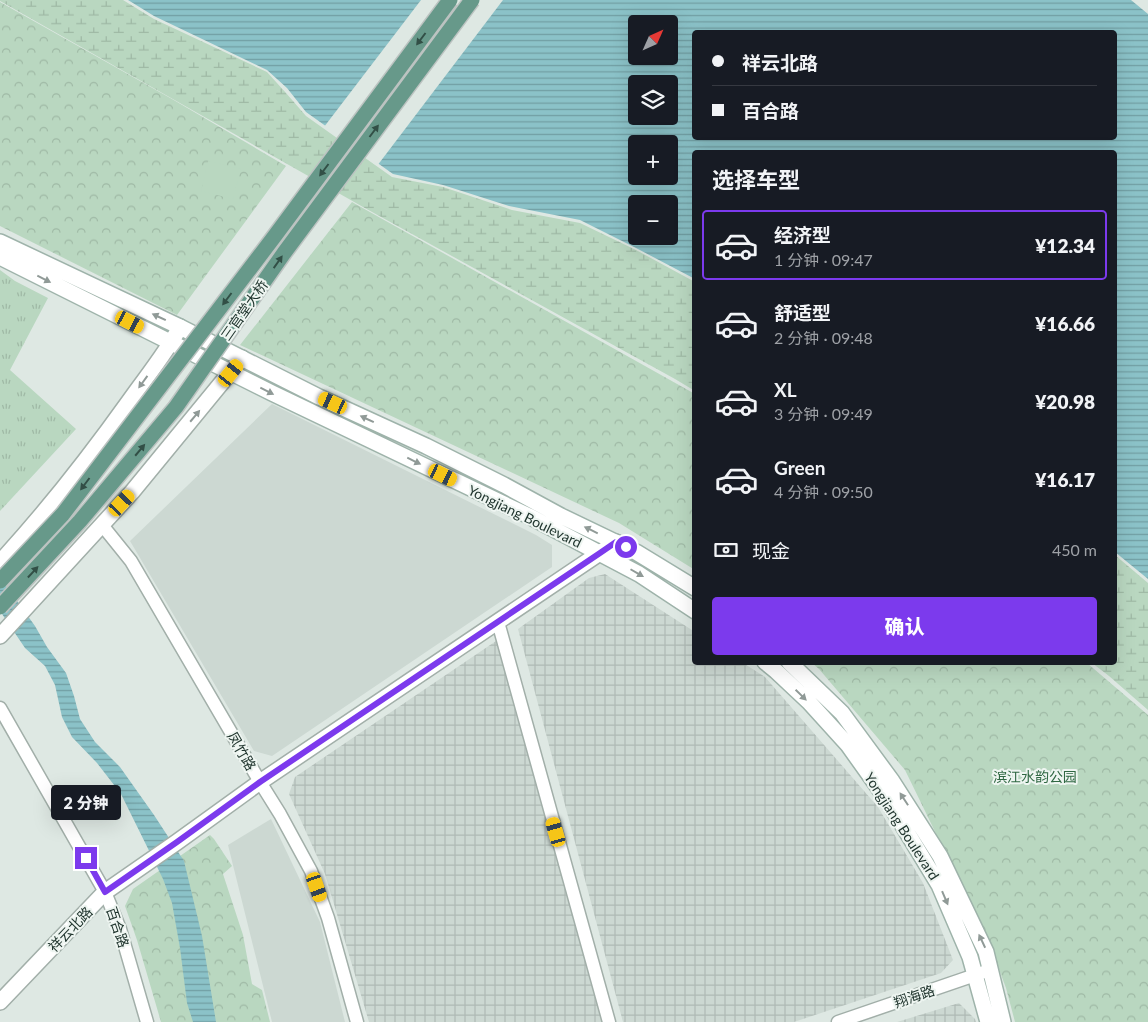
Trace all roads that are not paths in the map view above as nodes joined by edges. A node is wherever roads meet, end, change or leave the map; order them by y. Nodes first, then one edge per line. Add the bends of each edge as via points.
1 (450, 0) edge
2 (472, 0) edge
3 (0, 242) edge
4 (0, 257) edge
5 (180, 327) junction
6 (172, 343) junction
7 (242, 358) junction
8 (231, 373) junction
9 (102, 524) junction
10 (616, 542) junction
11 (600, 553) junction
12 (0, 562) edge
13 (0, 581) edge
14 (692, 586) edge
15 (0, 607) edge
16 (692, 609) edge
17 (498, 622) junction
18 (0, 636) edge
19 (769, 665) edge
20 (792, 665) edge
21 (0, 708) edge
22 (260, 782) junction
23 (105, 892) junction
24 (991, 970) junction
25 (975, 975) junction
26 (0, 1002) edge
27 (147, 1022) edge
28 (356, 1022) edge
29 (609, 1022) edge
30 (838, 1022) edge
31 (988, 1022) edge
32 (1003, 1022) edge

1 -> 13 main road, 三官堂大桥, bridge via 63,514
15 -> 2 main road, 三官堂大桥, bridge via 80,521 176,407 284,253
5 -> 3 main road, Yongjiang Boulevard
4 -> 6 main road, Yongjiang Boulevard
5 - 6 main road
5 - 7 main road, Yongjiang Boulevard
6 - 8 main road, Yongjiang Boulevard
6 -> 12 main road via 76,472
7 - 8 main road
10 -> 7 main road, Yongjiang Boulevard
9 -> 8 main road
8 -> 11 main road, Yongjiang Boulevard
9 - 18 main road
9 - 22 street, 凤竹路 via 131,561
10 - 11 main road, 祥云北路
10 - 14 main road, Yongjiang Boulevard
11 -> 16 main road, Yongjiang Boulevard
11 - 17 main road, 祥云北路
17 - 22 main road, 祥云北路
17 - 29 street
19 -> 25 main road, Yongjiang Boulevard via 848,745 888,801 939,885
24 -> 20 main road, Yongjiang Boulevard via 986,952 940,856 892,781 842,713
21 - 23 street, 百合路
22 - 23 main road, 祥云北路
22 - 28 street, 凤竹路 via 311,871 328,918
23 - 26 main road, 祥云北路
23 - 27 street, 百合路 via 120,929
24 - 25 street, 翔海路
24 - 32 main road, Yongjiang Boulevard
25 - 30 street, 翔海路
25 - 31 main road, Yongjiang Boulevard

